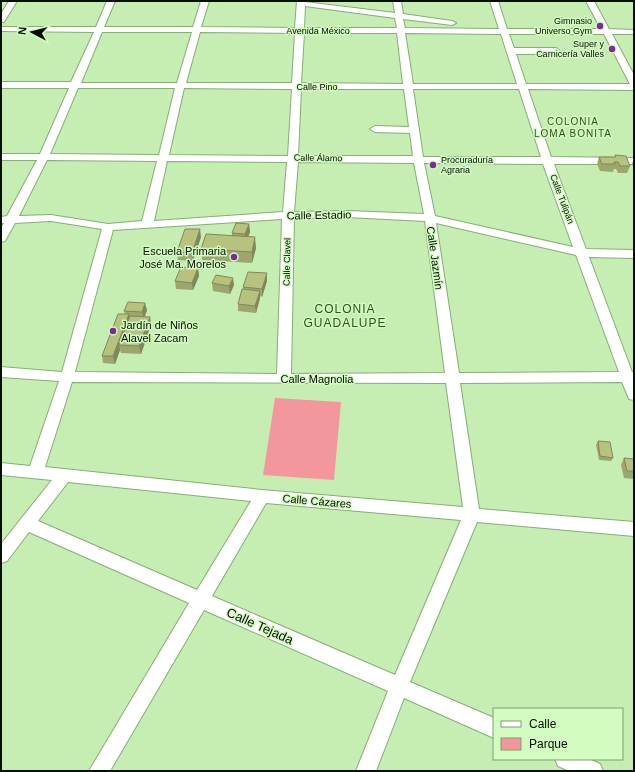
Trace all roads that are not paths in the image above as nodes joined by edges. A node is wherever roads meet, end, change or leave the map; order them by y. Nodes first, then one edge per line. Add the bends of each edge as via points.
1 (12, 1) edge
2 (111, 1) edge
3 (205, 1) edge
4 (397, 1) edge
5 (494, 1) edge
6 (590, 1) edge
7 (301, 2) edge
8 (400, 16) junction
9 (1, 20) edge
10 (1, 29) edge
11 (99, 29) junction
12 (197, 30) junction
13 (487, 30) junction
14 (504, 30) junction
15 (298, 31) junction
16 (402, 31) junction
17 (606, 32) junction
18 (634, 32) edge
19 (556, 50) dead end
20 (510, 51) junction
21 (634, 83) edge
22 (1, 86) edge
23 (75, 86) junction
24 (180, 87) junction
25 (295, 87) junction
26 (408, 87) junction
27 (524, 87) junction
28 (634, 87) edge
29 (375, 129) dead end
30 (414, 130) junction
31 (1, 157) edge
32 (44, 157) junction
33 (293, 157) junction
34 (163, 158) junction
35 (418, 159) junction
36 (547, 160) junction
37 (634, 160) edge
38 (288, 215) junction
39 (430, 218) junction
40 (6, 220) edge
41 (147, 225) junction
42 (108, 227) junction
43 (1, 239) edge
44 (582, 253) junction
45 (634, 254) edge
46 (1, 372) edge
47 (66, 377) junction
48 (631, 377) edge
49 (284, 379) junction
50 (452, 379) junction
51 (634, 395) edge
52 (1, 469) edge
53 (36, 472) junction
54 (64, 476) junction
55 (262, 496) junction
56 (472, 514) junction
57 (27, 524) junction
58 (634, 529) edge
59 (1, 556) edge
60 (201, 601) junction
61 (399, 687) junction
62 (493, 728) edge
63 (568, 760) edge
64 (99, 771) edge
65 (366, 771) edge
66 (593, 771) edge

1 - 9 street
2 - 11 street
3 - 12 street
4 - 8 street, Calle Jazmín
5 - 14 street, Calle Tulipán
6 - 17 street
7 - 8 street
7 - 15 street, Calle Clavel
8 - 13 street via 478,26
8 - 16 street, Calle Jazmín
10 - 11 street, Avenida México
11 - 12 street, Avenida México
11 - 23 street
12 - 15 street, Avenida México
12 - 24 street
13 - 14 street, Avenida México
13 - 16 street, Avenida México
14 - 17 street, Avenida México
14 - 20 street, Calle Tulipán
15 - 16 street, Avenida México
15 - 25 street, Calle Clavel
16 - 26 street, Calle Jazmín
17 - 18 street, Avenida México
17 - 21 street
19 - 20 street
20 - 27 street, Calle Tulipán
22 - 23 street, Calle Pino
23 - 24 street, Calle Pino
23 - 32 street
24 - 25 street, Calle Pino
24 - 34 street
25 - 26 street, Calle Pino
25 - 33 street, Calle Clavel
26 - 27 street, Calle Pino
26 - 30 street, Calle Jazmín
27 - 28 street, Calle Pino
27 - 36 street, Calle Tulipán
29 - 30 street
30 - 35 street, Calle Jazmín
31 - 32 street, Calle Álamo
32 - 34 street, Calle Álamo
32 - 40 street
33 - 34 street, Calle Álamo
33 - 35 street, Calle Álamo
33 - 38 street, Calle Clavel
34 - 41 street
35 - 36 street, Calle Álamo
35 - 39 street, Calle Jazmín
36 - 37 street, Calle Álamo
36 - 44 street, Calle Tulipán
38 - 39 street, Calle Estadio via 348,214
38 - 41 street, Calle Estadio
38 - 49 street, Calle Clavel
39 - 44 street, Calle Estadio
39 - 50 street, Calle Jazmín
40 - 42 street, Calle Estadio via 51,218
40 - 43 street
41 - 42 street, Calle Estadio
42 - 47 street
44 - 45 street, Calle Estadio
44 - 48 street, Calle Tulipán
46 - 47 street, Calle Magnolia
47 - 49 street, Calle Magnolia
47 - 53 street
48 - 50 street, Calle Magnolia
48 - 51 street, Calle Tulipán
49 - 50 street, Calle Magnolia
50 - 56 street, Calle Jazmín
52 - 53 street, Calle Cázares
53 - 54 street, Calle Cázares
54 - 55 street, Calle Cázares
54 - 57 street
55 - 56 street, Calle Cázares
55 - 60 street
56 - 58 street, Calle Cázares
56 - 61 street
57 - 59 street
57 - 60 street, Calle Tejada
60 - 61 street, Calle Tejada
60 - 64 street
61 - 62 street, Calle Tejada
61 - 65 street
63 - 66 street

